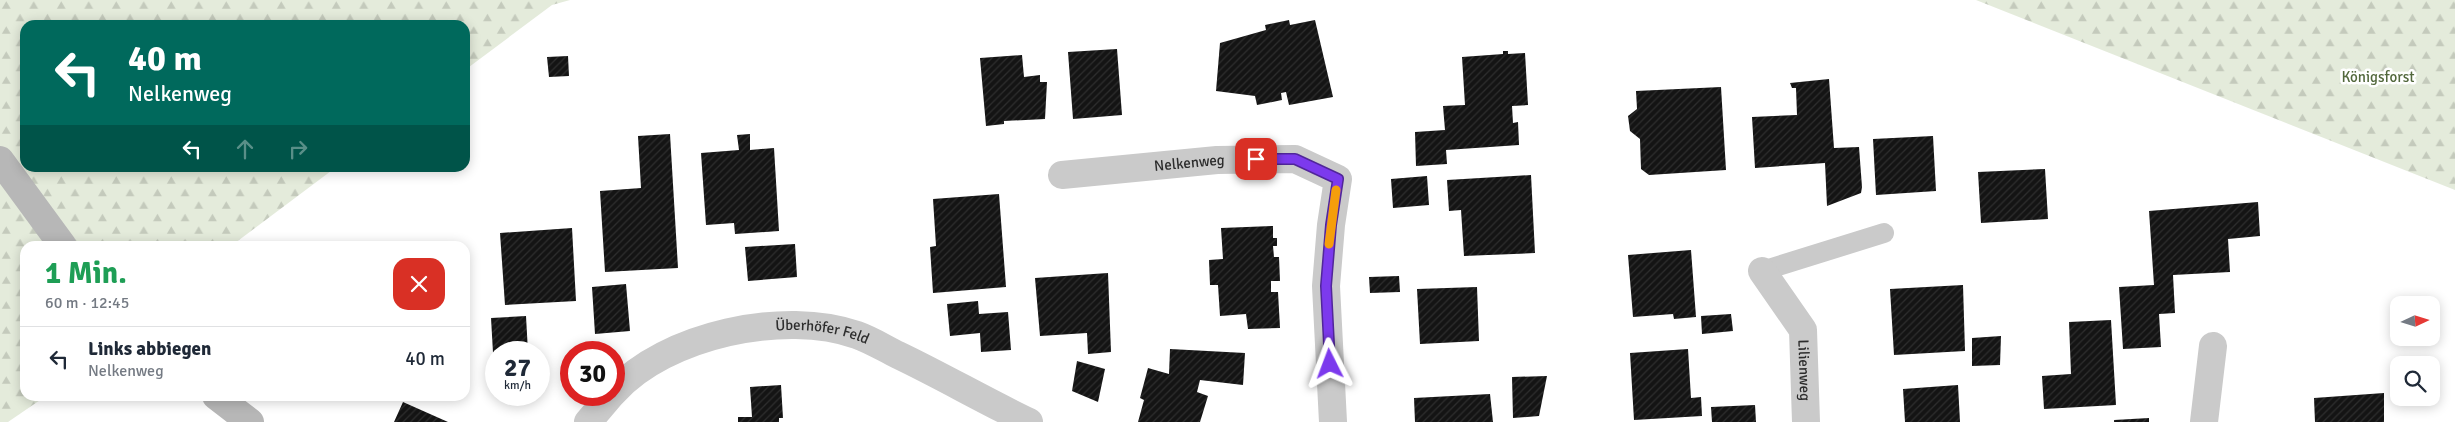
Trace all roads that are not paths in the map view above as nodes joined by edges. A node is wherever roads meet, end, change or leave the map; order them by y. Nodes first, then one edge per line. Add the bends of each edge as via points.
1 (0, 160) edge
2 (1062, 175) dead end
3 (1884, 233) dead end
4 (59, 241) edge
5 (1762, 271) joint
6 (2213, 346) dead end
7 (625, 383) edge
8 (223, 401) edge
9 (602, 406) edge
10 (250, 422) edge
11 (588, 422) edge
12 (1029, 422) edge
13 (1333, 422) edge
14 (1806, 422) edge
15 (2204, 422) edge

1 - 4 main road
2 - 13 street, Nelkenweg via 1217,160 1295,159 1338,179 1326,286
3 - 5 lane
5 - 14 street, Lilienweg via 1803,330
6 - 15 street
7 - 12 street, Überhöfer Feld via 656,357 696,340 735,330 772,326 816,327 856,335
8 - 10 main road
9 - 11 street

